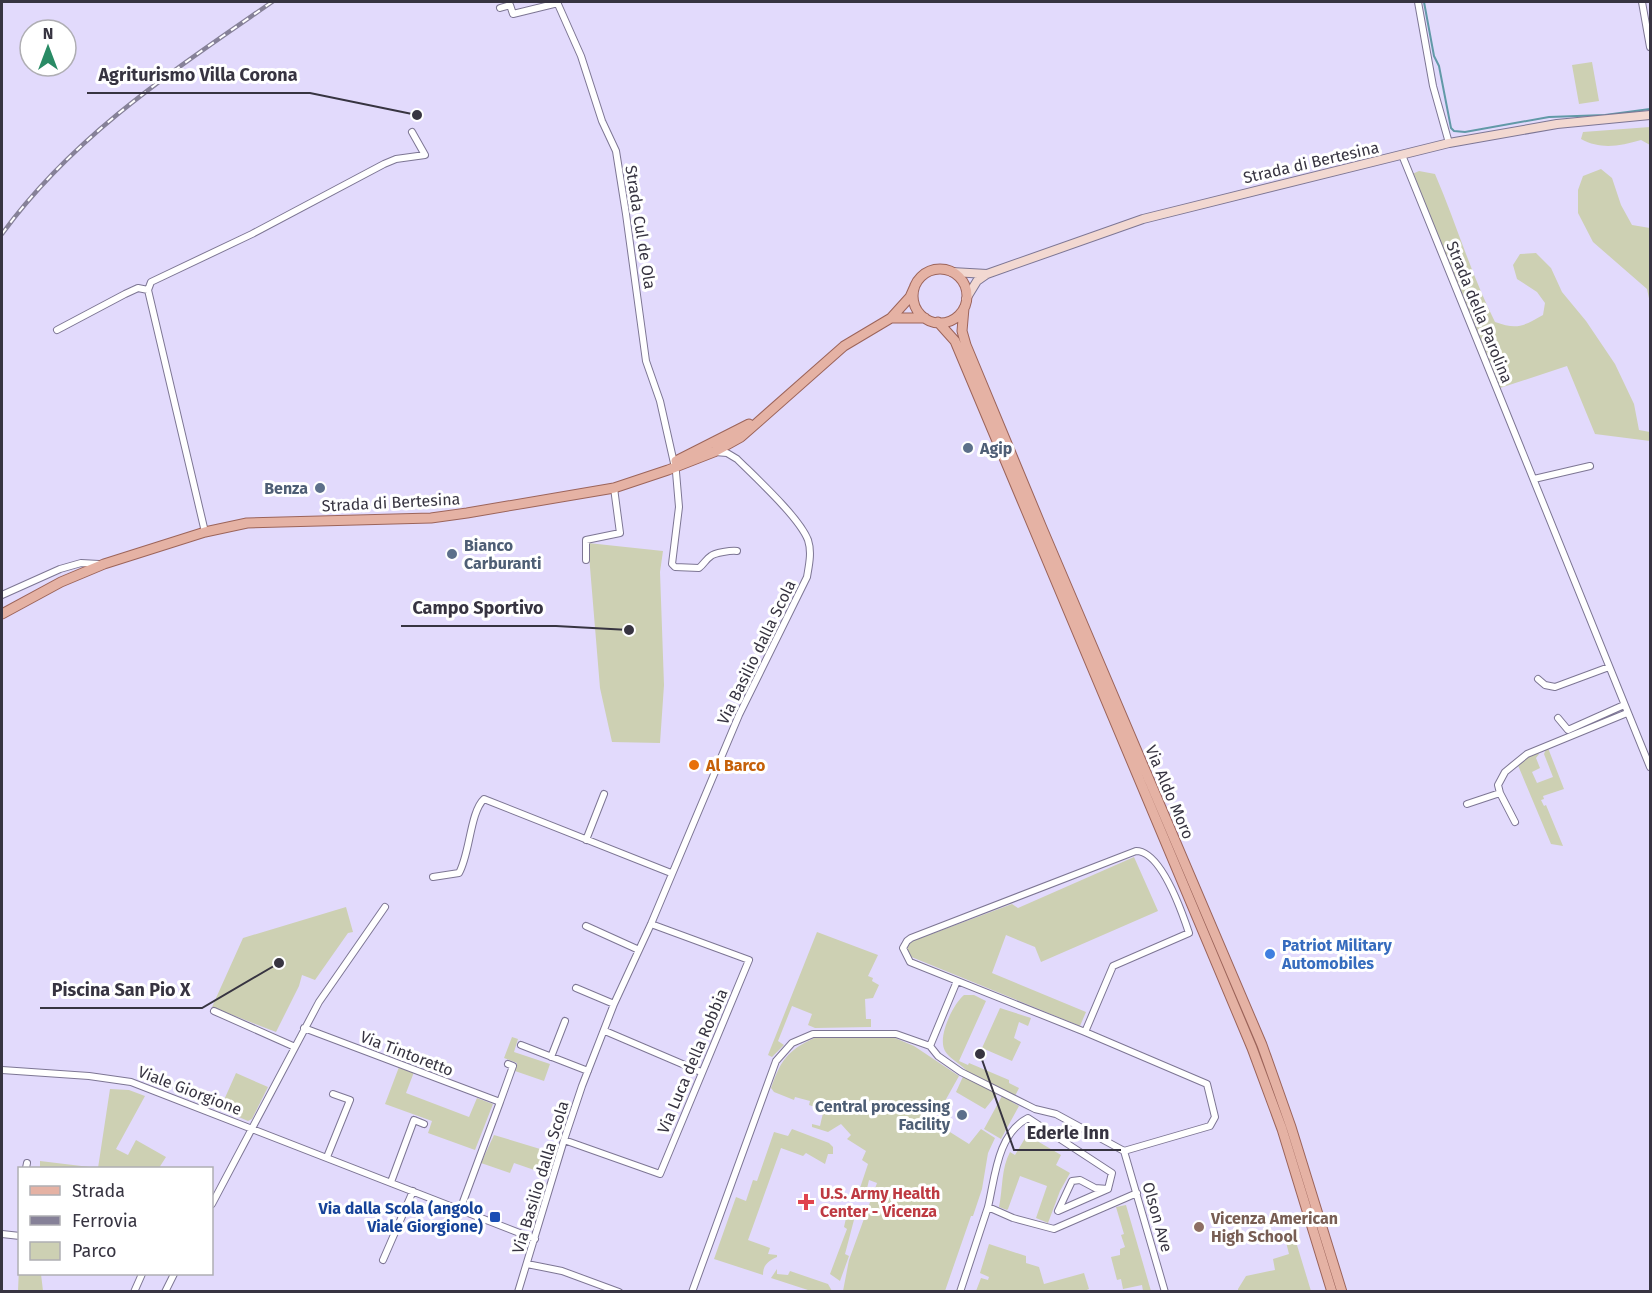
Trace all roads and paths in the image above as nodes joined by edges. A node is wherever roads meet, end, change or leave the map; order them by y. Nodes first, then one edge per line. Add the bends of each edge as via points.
1 (557, 2) edge
2 (1418, 2) edge
3 (1642, 2) edge
4 (500, 8) dead end
5 (1650, 47) edge
6 (1650, 115) edge
7 (412, 132) dead end
8 (1449, 143) junction
9 (1402, 155) junction
10 (952, 272) junction
11 (987, 274) junction
12 (914, 288) junction
13 (148, 290) junction
14 (965, 303) junction
15 (891, 318) junction
16 (925, 318) junction
17 (938, 322) junction
18 (57, 330) dead end
19 (759, 419) junction
20 (742, 429) junction
21 (736, 440) junction
22 (726, 450) junction
23 (737, 459) junction
24 (675, 464) junction
25 (1590, 466) dead end
26 (1534, 479) junction
27 (614, 488) junction
28 (205, 532) junction
29 (737, 551) dead end
30 (586, 560) dead end
31 (104, 564) junction
32 (2, 595) edge
33 (2, 614) edge
34 (1609, 667) junction
35 (1538, 679) dead end
36 (1624, 705) junction
37 (1627, 713) junction
38 (1558, 718) dead end
39 (1650, 767) edge
40 (1505, 772) junction
41 (1511, 780) dead end
42 (1500, 793) junction
43 (604, 794) dead end
44 (1467, 804) dead end
45 (1515, 822) dead end
46 (586, 840) junction
47 (672, 873) junction
48 (433, 877) dead end
49 (385, 907) dead end
50 (651, 924) junction
51 (586, 926) dead end
52 (639, 950) junction
53 (957, 981) junction
54 (576, 988) dead end
55 (614, 1004) junction
56 (214, 1011) dead end
57 (565, 1021) dead end
58 (304, 1028) junction
59 (605, 1031) junction
60 (1085, 1032) junction
61 (521, 1045) dead end
62 (930, 1046) junction
63 (295, 1047) junction
64 (551, 1057) junction
65 (508, 1064) dead end
66 (2, 1070) edge
67 (588, 1071) junction
68 (701, 1072) junction
69 (333, 1094) dead end
70 (500, 1102) junction
71 (1035, 1109) junction
72 (1028, 1118) junction
73 (424, 1124) dead end
74 (252, 1129) junction
75 (564, 1140) junction
76 (1124, 1151) junction
77 (327, 1157) junction
78 (391, 1182) junction
79 (1108, 1190) junction
80 (413, 1191) junction
81 (1137, 1193) junction
82 (213, 1202) edge
83 (988, 1208) junction
84 (460, 1210) junction
85 (2, 1234) edge
86 (18, 1236) edge
87 (536, 1239) junction
88 (383, 1260) dead end
89 (527, 1264) junction
90 (142, 1275) edge
91 (174, 1275) edge
92 (599, 1288) edge
93 (134, 1292) edge
94 (165, 1292) edge
95 (518, 1292) edge
96 (619, 1292) edge
97 (692, 1292) edge
98 (960, 1292) edge
99 (1164, 1292) edge
100 (1332, 1292) edge
101 (1342, 1292) edge

1 - 4 street, Strada Cul de Ola via 513,14 510,5
1 - 24 street, Strada Cul de Ola via 616,151 646,361
2 - 8 street via 1433,86
3 - 5 street
6 - 8 street, Strada di Bertesina via 1557,124
7 - 13 street via 425,154 384,164 151,282
8 - 9 street, Strada di Bertesina
9 - 11 street, Strada di Bertesina via 1143,219
9 - 26 street, Strada della Parolina
10 - 11 street, Strada di Bertesina
10 - 12 main road, Strada di Bertesina via 927,272
10 - 14 main road via 965,286
11 - 14 street, Strada di Bertesina via 977,281
12 - 15 main road, Strada di Bertesina
12 - 16 main road via 915,305
13 - 18 street via 138,288
13 - 28 street
14 - 17 main road, Strada di Bertesina via 950,320
14 - 101 main road, Via Aldo Moro via 962,331 966,345 1262,1046
15 - 16 main road
15 - 19 main road, Strada di Bertesina via 844,346
16 - 17 main road
17 - 100 main road, Via Aldo Moro via 955,342 1252,1048 1282,1129
19 - 20 main road, Strada di Bertesina
19 - 21 main road, Strada di Bertesina
20 - 22 street via 726,441
20 - 24 main road, Strada di Bertesina
21 - 22 main road, Strada di Bertesina
21 - 23 street
22 - 23 street, Via Basilio dalla Scola
22 - 24 main road, Strada di Bertesina
23 - 47 street, Via Basilio dalla Scola via 799,525 808,540 810,558 807,577 739,715
24 - 27 main road, Strada di Bertesina
24 - 29 street via 679,507 672,564 699,568 715,554
25 - 26 street
26 - 34 street, Strada della Parolina
27 - 28 main road, Strada di Bertesina via 431,518 247,523
27 - 30 street via 620,533 586,540
28 - 31 main road, Strada di Bertesina
31 - 32 street, Strada di Bertesina via 81,563 60,569
31 - 33 main road, Strada di Bertesina
34 - 35 street via 1555,687
34 - 36 street, Strada della Parolina
36 - 37 street, Strada della Parolina
36 - 38 street via 1568,730
37 - 39 street, Strada della Parolina
37 - 40 street via 1527,754
40 - 41 street
40 - 42 street via 1498,785
42 - 44 street
42 - 45 street
43 - 46 street
46 - 47 street
46 - 48 street via 484,799 477,808 459,873
47 - 50 street, Via Basilio dalla Scola
49 - 58 street
50 - 52 street, Via Basilio dalla Scola
50 - 68 street, Via Luca della Robbia via 749,960
51 - 52 street
52 - 55 street, Via Basilio dalla Scola
53 - 60 street
53 - 60 street via 910,962 903,948 907,941 1143,851 1160,869 1189,933 1113,966
53 - 62 street
54 - 55 street
55 - 59 street, Via Basilio dalla Scola
56 - 63 street
57 - 64 street
58 - 63 street
58 - 70 street, Via Tintoretto
59 - 67 street, Via Basilio dalla Scola
59 - 68 street
60 - 76 street via 1207,1084 1215,1117 1209,1126
61 - 64 street
62 - 71 street via 961,1072
62 - 97 street via 896,1034 813,1034 792,1043 776,1061
63 - 74 street
64 - 67 street
65 - 70 street via 513,1066
66 - 74 street, Viale Giorgione via 131,1082
67 - 75 street, Via Basilio dalla Scola
68 - 75 street, Via Luca della Robbia via 660,1174
69 - 77 street via 350,1100
70 - 84 street
71 - 72 street
71 - 76 street via 1056,1114
72 - 79 street via 1112,1173
72 - 83 street via 1015,1127 1003,1145
73 - 78 street via 414,1120
74 - 77 street, Viale Giorgione
74 - 82 street
75 - 87 street, Via Basilio dalla Scola
76 - 81 street, Olson Ave
77 - 78 street, Viale Giorgione
78 - 80 street, Viale Giorgione
79 - 79 street via 1072,1181 1058,1211
80 - 84 street, Viale Giorgione
80 - 88 street
81 - 83 street via 1054,1229
81 - 99 street, Olson Ave
83 - 98 street
84 - 87 street, Viale Giorgione
85 - 86 street
87 - 89 street, Via Basilio dalla Scola
89 - 92 street via 561,1271
89 - 95 street, Via Basilio dalla Scola
90 - 93 street
91 - 94 street
92 - 96 street

